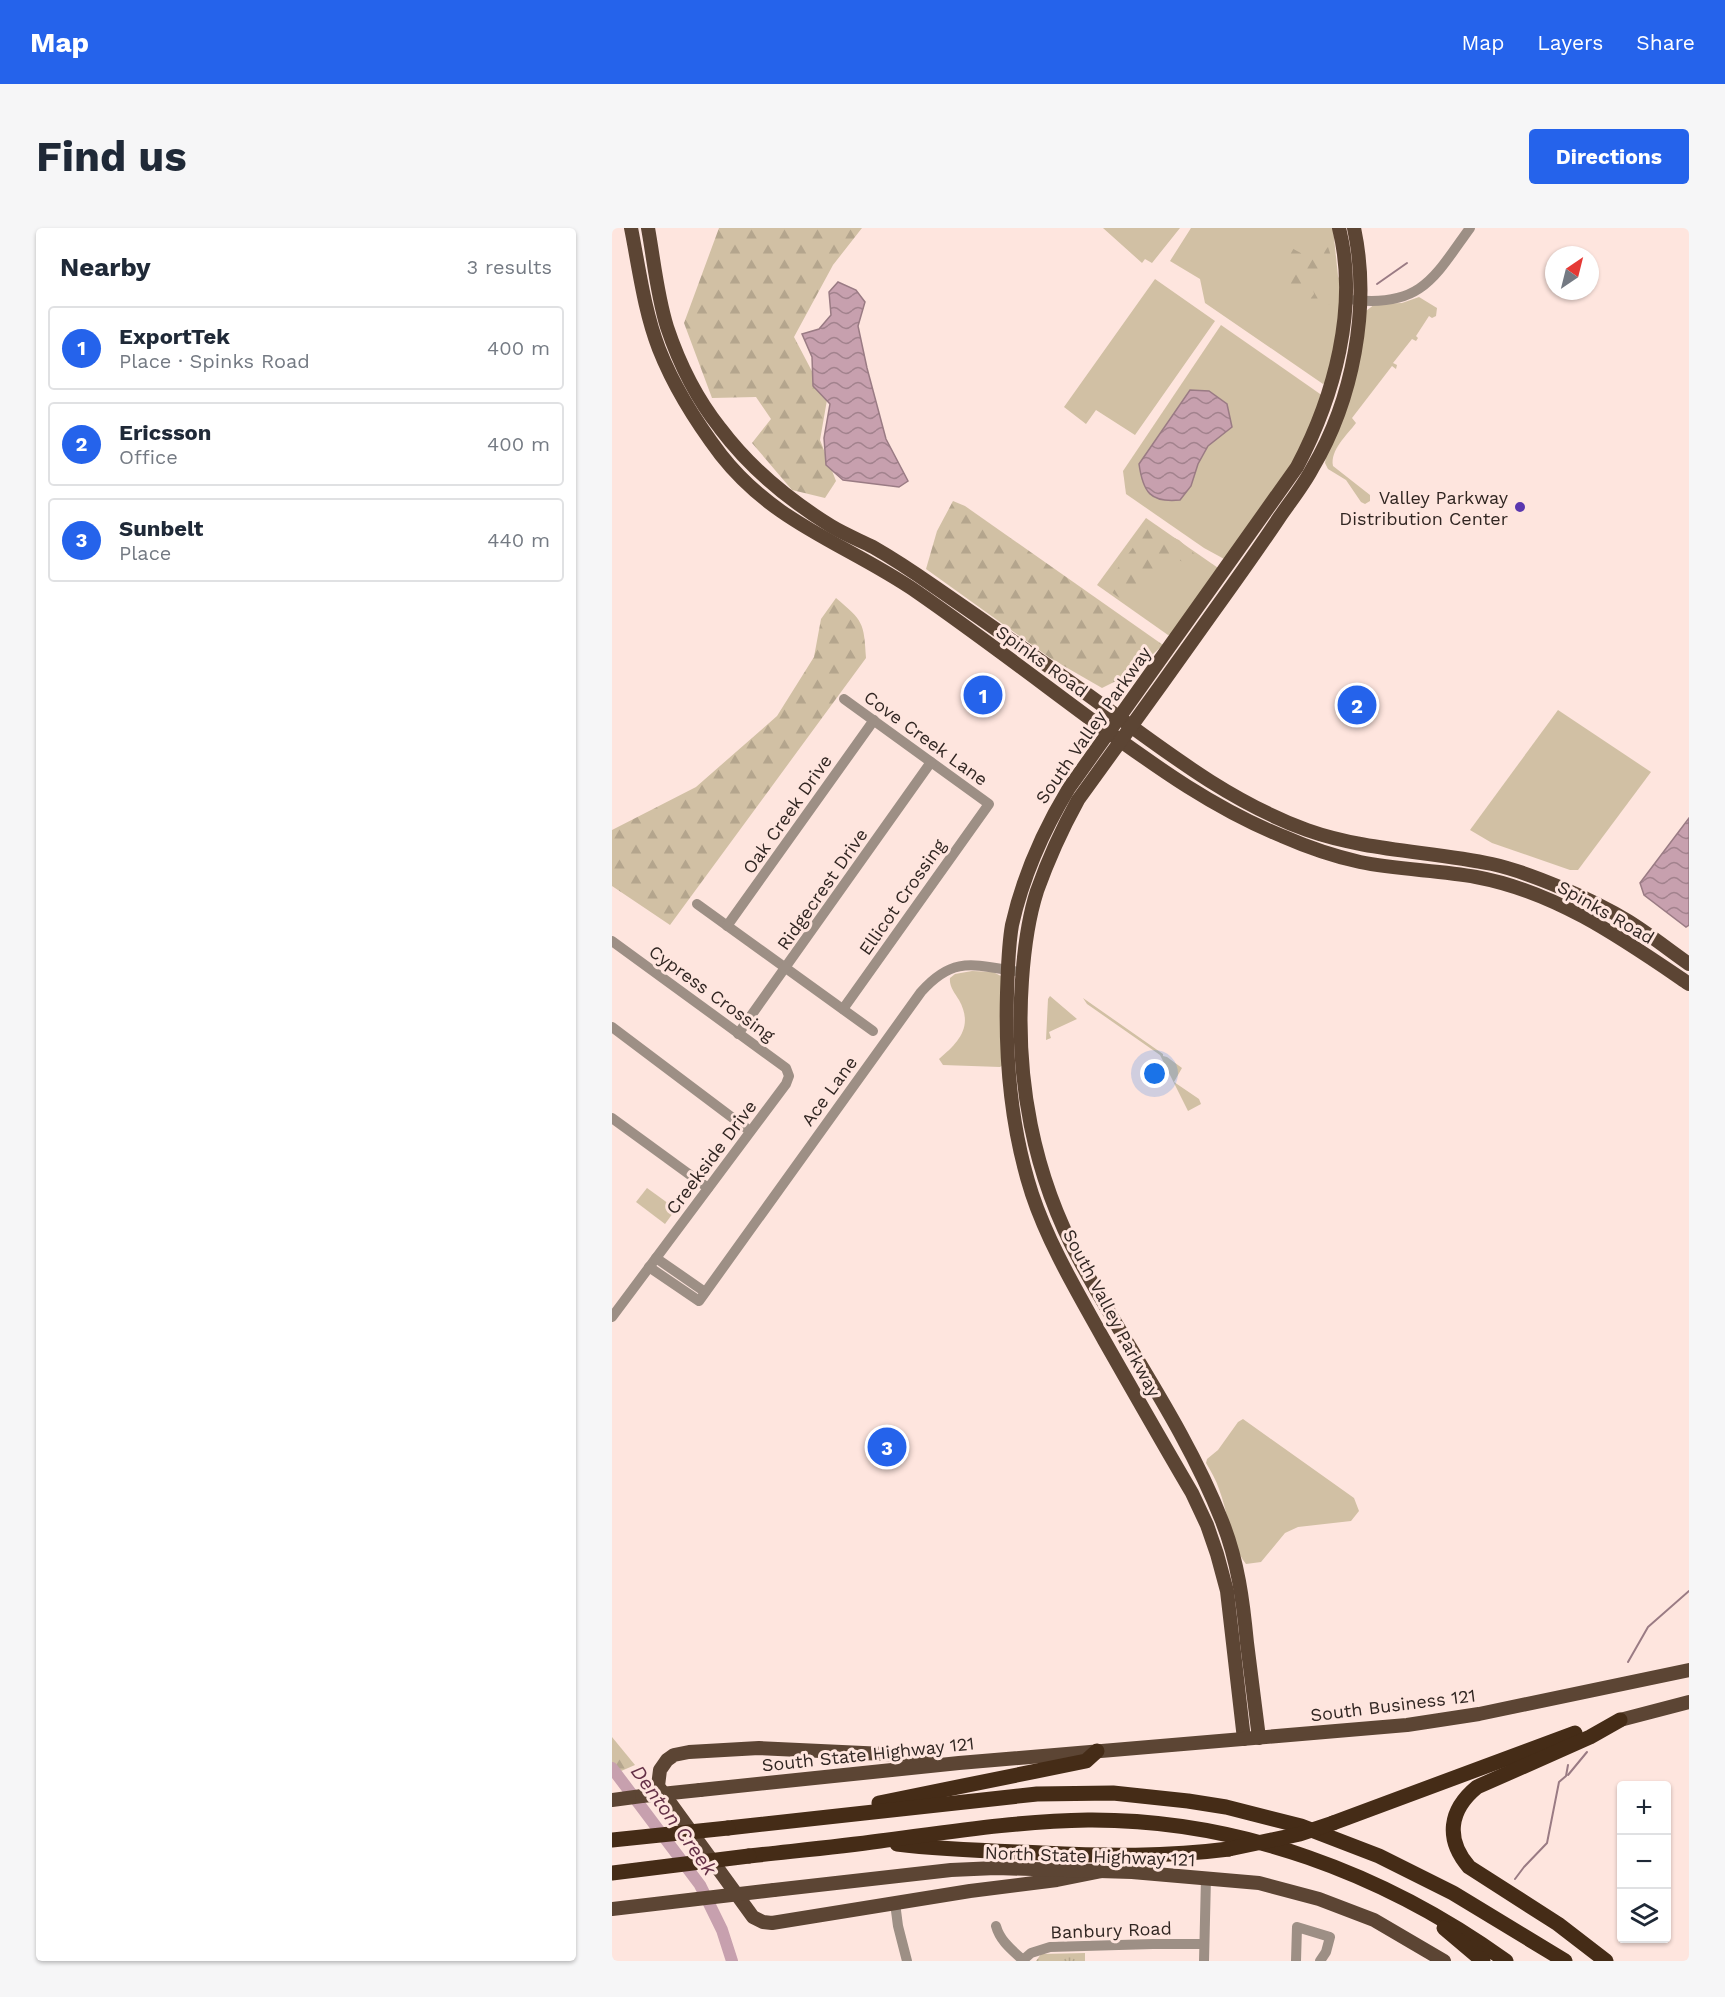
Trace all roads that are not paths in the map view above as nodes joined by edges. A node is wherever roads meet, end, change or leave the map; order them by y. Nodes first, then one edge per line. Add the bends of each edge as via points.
1 (632, 228) edge
2 (648, 228) edge
3 (1339, 228) edge
4 (1354, 228) edge
5 (1470, 228) edge
6 (1345, 299) junction
7 (1360, 300) junction
8 (1300, 461) junction
9 (1312, 470) junction
10 (1226, 569) junction
11 (1238, 578) junction
12 (963, 607) junction
13 (954, 620) junction
14 (844, 699) dead end
15 (1119, 717) junction
16 (874, 720) junction
17 (1131, 727) junction
18 (1109, 732) junction
19 (1121, 741) junction
20 (931, 762) junction
21 (989, 804) joint
22 (1425, 854) junction
23 (1423, 871) junction
24 (1561, 897) junction
25 (697, 904) dead end
26 (727, 926) junction
27 (612, 941) edge
28 (1689, 964) edge
29 (786, 968) junction
30 (1008, 970) junction
31 (1023, 973) junction
32 (1689, 984) edge
33 (843, 1009) junction
34 (612, 1027) edge
35 (873, 1031) dead end
36 (738, 1034) junction
37 (789, 1076) joint
38 (612, 1118) edge
39 (750, 1131) junction
40 (1039, 1159) junction
41 (1024, 1164) junction
42 (708, 1188) junction
43 (656, 1258) junction
44 (649, 1267) junction
45 (702, 1297) junction
46 (612, 1317) edge
47 (1195, 1458) junction
48 (1176, 1467) junction
49 (1689, 1670) edge
50 (1689, 1702) edge
51 (1620, 1719) junction
52 (1259, 1738) junction
53 (1244, 1739) junction
54 (1097, 1751) junction
55 (959, 1763) junction
56 (612, 1800) edge
57 (809, 1818) junction
58 (612, 1840) edge
59 (878, 1841) junction
60 (1102, 1871) junction
61 (612, 1873) edge
62 (1206, 1878) junction
63 (895, 1903) junction
64 (612, 1909) edge
65 (1431, 1912) junction
66 (996, 1926) dead end
67 (1505, 1926) junction
68 (1204, 1944) junction
69 (1437, 1959) edge
70 (907, 1961) edge
71 (1023, 1961) edge
72 (1204, 1961) edge
73 (1296, 1961) edge
74 (1320, 1961) edge
75 (1483, 1961) edge
76 (1506, 1961) edge
77 (1550, 1961) edge
78 (1565, 1961) edge
79 (1606, 1961) edge

1 - 13 main road, Spinks Road via 645,304 658,346 698,424 724,458 758,494 787,517 882,570
2 - 12 main road, Spinks Road via 667,327 698,396 719,427 770,482 803,508 906,567
3 - 6 main road, South Valley Parkway
4 - 7 main road, South Valley Parkway via 1360,255
5 - 7 street via 1434,277 1419,290 1385,300
6 - 7 street
6 - 8 main road, South Valley Parkway via 1336,367 1317,425
7 - 9 main road, South Valley Parkway via 1351,370 1328,439
8 - 9 main road
8 - 10 main road, South Valley Parkway
9 - 11 main road, South Valley Parkway
10 - 11 main road
10 - 15 main road, South Valley Parkway
11 - 17 main road, South Valley Parkway
12 - 13 main road
12 - 15 main road, Spinks Road
13 - 18 main road, Spinks Road
14 - 16 street, Cove Creek Lane
15 - 17 main road, Spinks Road
15 - 18 main road, South Valley Parkway
16 - 20 street, Cove Creek Lane
16 - 26 street, Oak Creek Drive
17 - 19 main road, South Valley Parkway
17 - 22 main road, Spinks Road via 1184,765 1266,814 1350,843
18 - 19 main road, Spinks Road
18 - 30 main road, South Valley Parkway via 1068,790 1035,852 1012,925
19 - 23 main road, Spinks Road via 1212,803 1265,829 1361,862
19 - 31 main road, South Valley Parkway via 1078,800 1056,843 1037,892
20 - 21 street, Cove Creek Lane
20 - 29 street, Ridgecrest Drive
21 - 33 street, Ellicot Crossing
22 - 23 main road
22 - 24 main road, Spinks Road via 1496,865
23 - 24 main road, Spinks Road via 1478,877
24 - 28 main road, Spinks Road via 1629,921
24 - 32 main road, Spinks Road
25 - 26 street
26 - 29 street
27 - 36 street, Cypress Crossing
29 - 33 street
29 - 36 street, Ridgecrest Drive
30 - 31 street, Ace Lane
30 - 41 main road, South Valley Parkway via 1007,1066
30 - 45 street, Ace Lane via 957,966 935,976
31 - 40 main road, South Valley Parkway via 1019,1020 1023,1088
33 - 35 street
34 - 39 street
36 - 37 street, Cypress Crossing via 786,1068
37 - 39 street, Creekside Drive
38 - 42 street
39 - 42 street, Creekside Drive
40 - 41 main road
40 - 47 main road, South Valley Parkway via 1057,1215 1080,1261
41 - 48 main road, South Valley Parkway via 1032,1194 1065,1269
42 - 43 street, Creekside Drive
43 - 44 street, Creekside Drive
43 - 45 street
44 - 45 street
44 - 46 street, Creekside Drive
47 - 48 main road
47 - 52 main road, South Valley Parkway via 1236,1560
48 - 53 main road, South Valley Parkway via 1207,1525 1224,1582
49 - 52 main road, South Business 121 via 1442,1720
50 - 51 main road
51 - 59 highway, bridge via 1300,1834 1229,1849 1185,1855 1112,1856 941,1849
51 - 79 highway via 1590,1737 1477,1787 1459,1806 1453,1832 1455,1844 1469,1867 1558,1924
52 - 53 main road, South Business 121
53 - 54 main road, South Business 121
54 - 55 main road, South State Highway 121
54 - 57 highway via 1086,1761 822,1810
55 - 56 main road, South State Highway 121, bridge
55 - 63 main road via 906,1755 759,1748 675,1755 660,1770 658,1786 753,1917 772,1923
57 - 58 highway, bridge
57 - 67 highway via 1037,1794 1113,1793 1188,1801 1284,1821 1379,1856 1453,1893
59 - 61 highway, bridge
59 - 65 highway via 1038,1822 1089,1820 1166,1825 1241,1838 1313,1859
60 - 62 main road, North State Highway 121
60 - 63 main road
60 - 64 main road, North State Highway 121, bridge via 951,1870
62 - 68 street
62 - 69 main road, North State Highway 121 via 1259,1883 1319,1899 1374,1920
63 - 70 street
65 - 75 highway via 1440,1925
65 - 76 highway
66 - 71 street via 999,1936
67 - 77 highway
67 - 78 highway
68 - 71 street, Banbury Road via 1050,1947 1031,1953
68 - 72 street
73 - 74 street via 1297,1927 1330,1937

